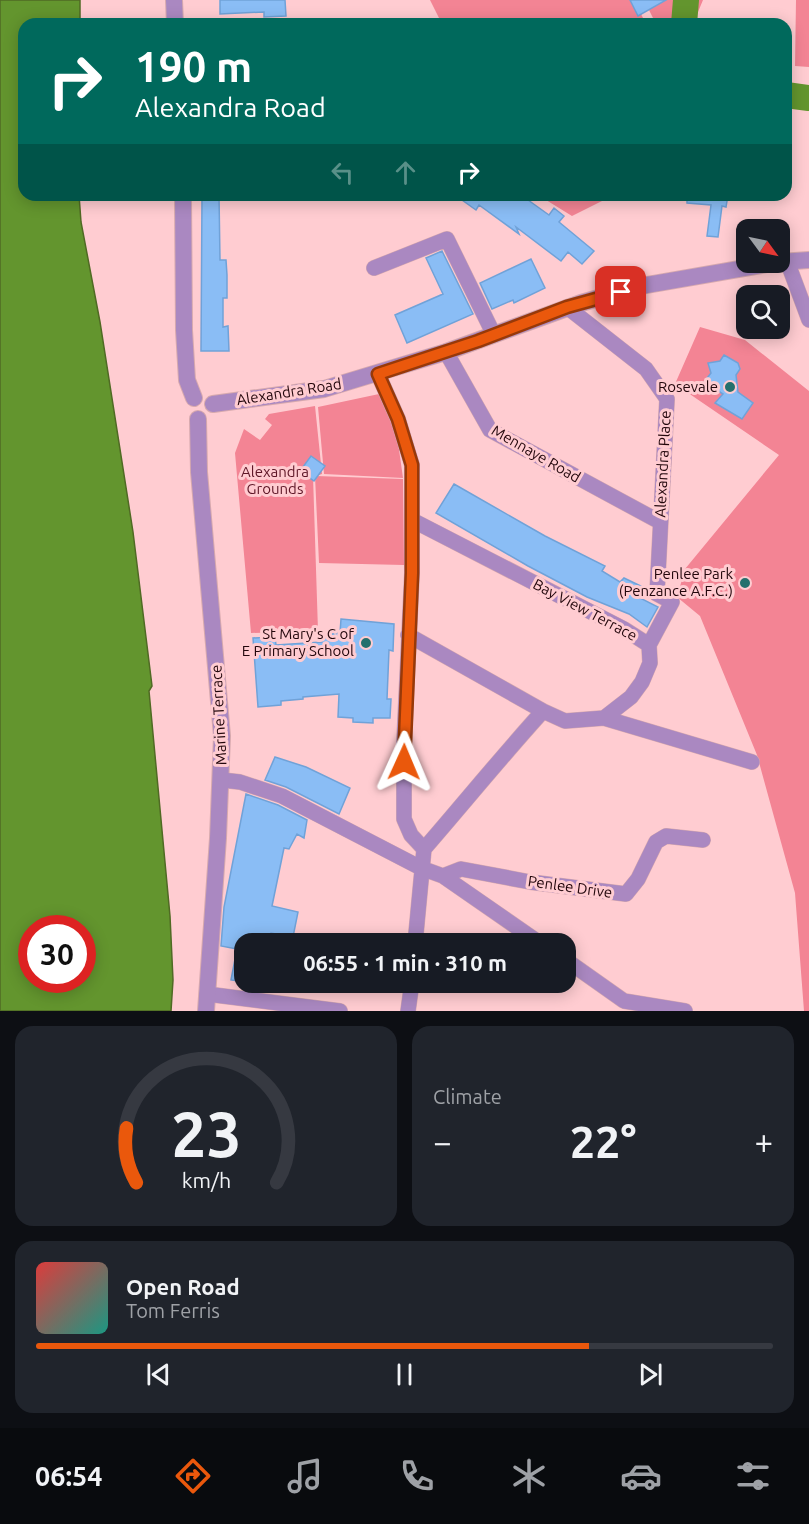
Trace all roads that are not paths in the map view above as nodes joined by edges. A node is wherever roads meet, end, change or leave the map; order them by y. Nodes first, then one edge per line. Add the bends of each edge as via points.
1 (174, 0) edge
2 (175, 18) edge
3 (183, 201) edge
4 (809, 260) edge
5 (790, 261) edge
6 (374, 268) dead end
7 (736, 270) edge
8 (787, 273) edge
9 (567, 307) junction
10 (809, 320) edge
11 (494, 335) junction
12 (446, 352) junction
13 (378, 374) junction
14 (194, 398) junction
15 (213, 404) junction
16 (198, 419) junction
17 (412, 520) junction
18 (660, 522) junction
19 (408, 635) junction
20 (650, 645) junction
21 (543, 711) junction
22 (604, 718) junction
23 (752, 762) dead end
24 (222, 780) junction
25 (703, 840) dead end
26 (424, 849) junction
27 (421, 868) junction
28 (443, 876) junction
29 (416, 933) edge
30 (525, 933) edge
31 (576, 967) edge
32 (410, 993) edge
33 (207, 1003) edge
34 (340, 1011) edge
35 (408, 1011) edge
36 (685, 1011) edge

1 - 2 street
3 - 14 street via 184,330 187,380
4 - 5 street, Alexandra Road
6 - 11 street via 447,238
7 - 9 street, Alexandra Road via 641,286
8 - 10 street
9 - 11 street, Alexandra Road
9 - 18 street, Alexandra Place via 646,369 666,399
11 - 12 street, Alexandra Road
12 - 13 street, Alexandra Road
12 - 18 street, Mennaye Road via 490,430
13 - 15 street, Alexandra Road via 324,389
13 - 17 street via 412,465
14 - 15 street via 204,396
14 - 16 street via 189,410
15 - 16 street via 210,415
16 - 24 street, Marine Terrace via 199,472 222,724
17 - 19 street
17 - 20 street, Bay View Terrace
18 - 20 street, Alexandra Place via 657,594 672,602
19 - 21 street
19 - 26 street via 404,819 411,835
20 - 22 street, Bay View Terrace via 651,663 642,682 631,697
21 - 22 street via 565,721
21 - 26 street
22 - 23 street
24 - 27 street via 282,796
24 - 33 street, Marine Terrace
25 - 28 street, Penlee Drive via 666,836 656,842 626,894 530,882 461,868
26 - 27 street
27 - 28 street
27 - 29 street
28 - 30 street
31 - 36 street via 624,1001
32 - 35 street
33 - 34 street

